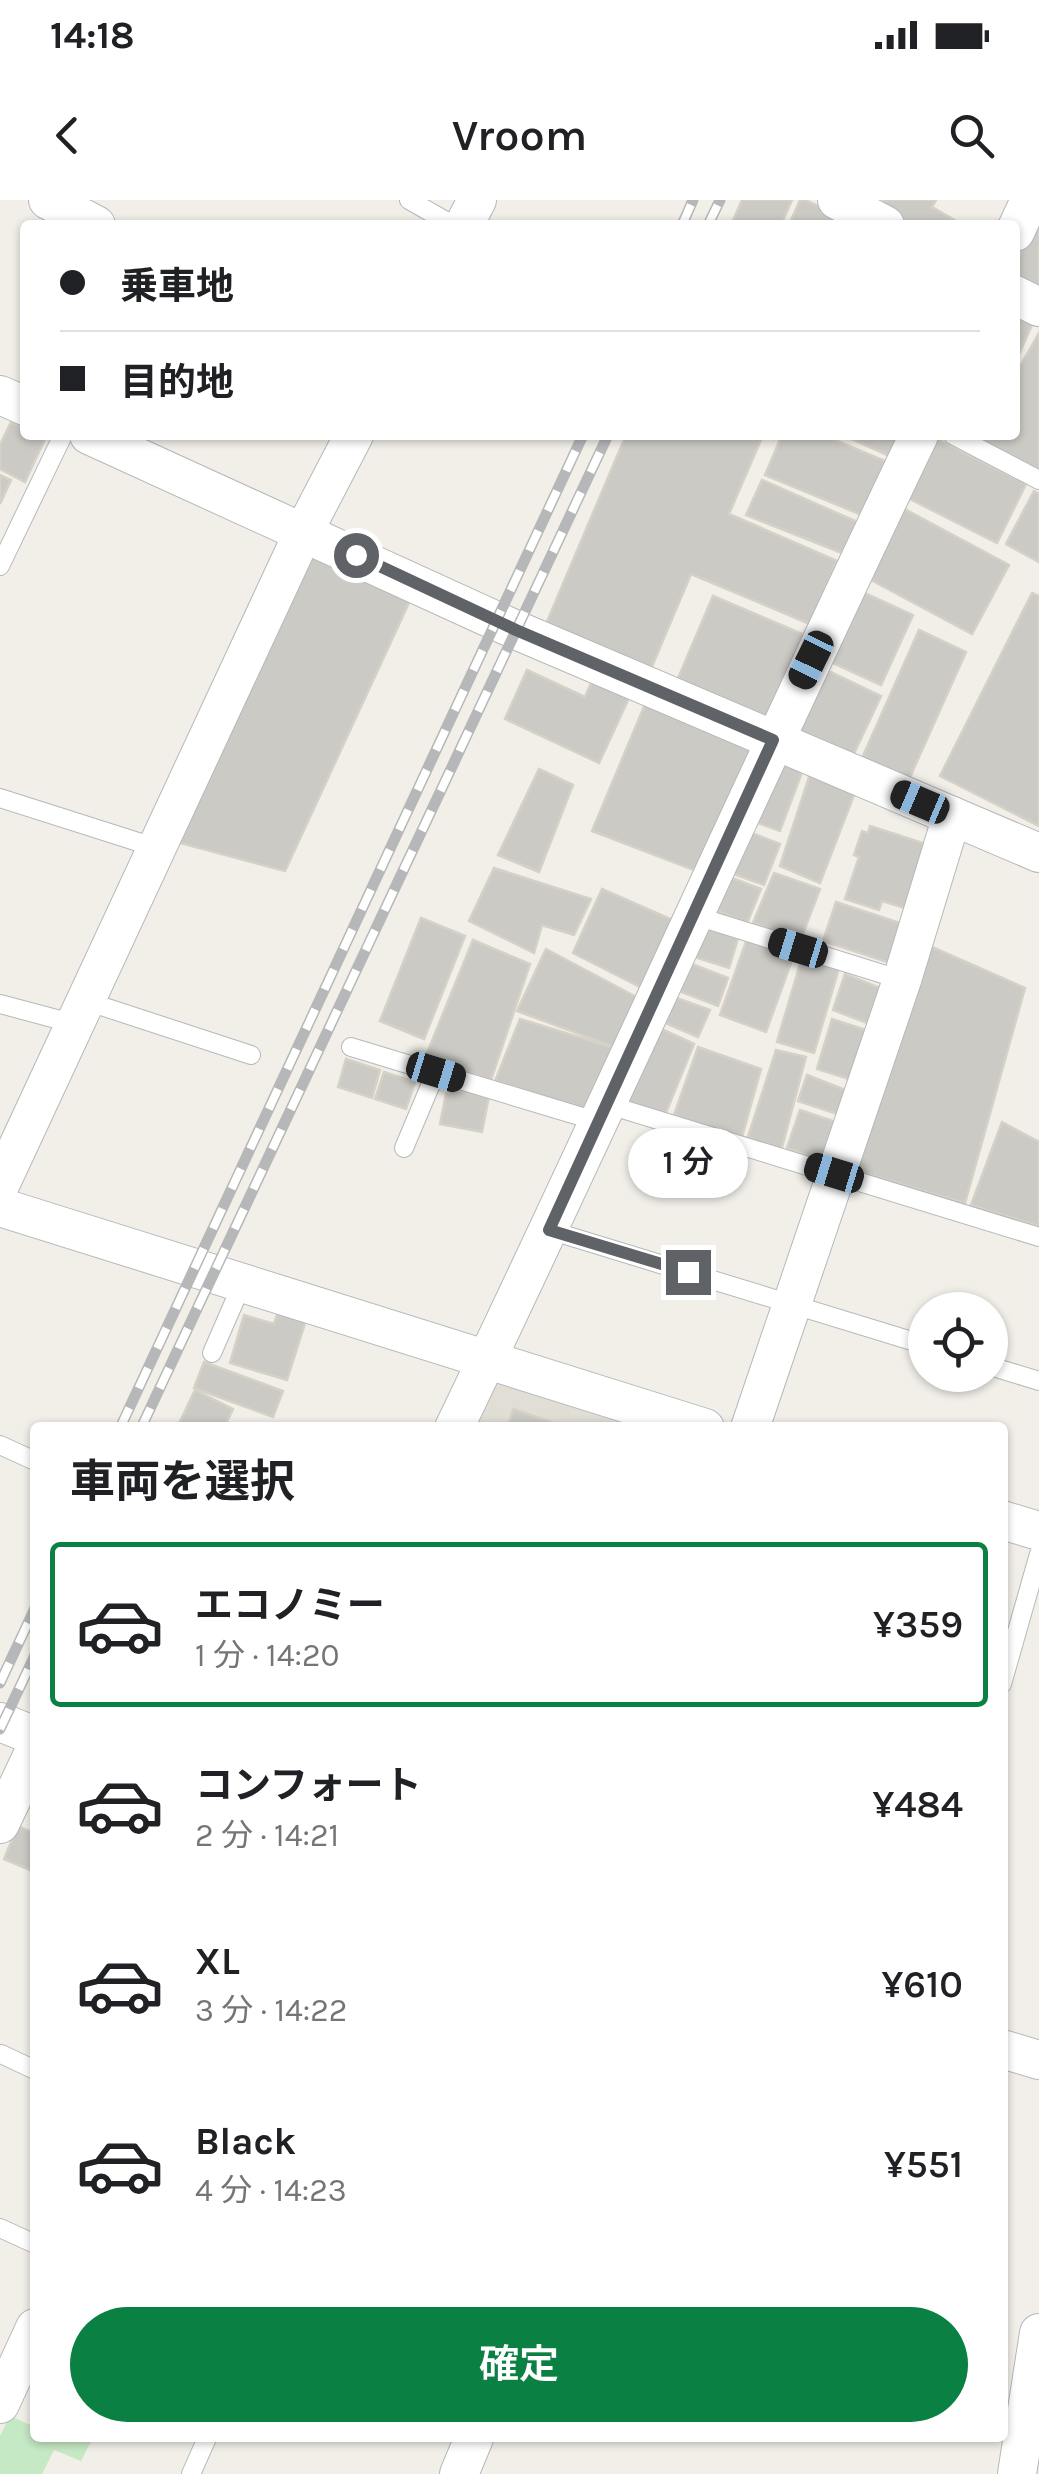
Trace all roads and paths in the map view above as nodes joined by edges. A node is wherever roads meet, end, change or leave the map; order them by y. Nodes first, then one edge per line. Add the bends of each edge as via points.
1 (48, 200) edge
2 (409, 200) edge
3 (838, 200) edge
4 (881, 215) edge
5 (86, 220) edge
6 (444, 220) edge
7 (60, 440) edge
8 (100, 440) edge
9 (351, 440) edge
10 (917, 440) edge
11 (962, 440) edge
12 (1039, 480) edge
13 (304, 531) junction
14 (0, 566) edge
15 (773, 740) junction
16 (0, 798) edge
17 (952, 816) junction
18 (157, 848) junction
19 (1039, 852) edge
20 (696, 916) junction
21 (902, 980) junction
22 (0, 1004) edge
23 (80, 1013) junction
24 (351, 1046) dead end
25 (251, 1055) dead end
26 (436, 1072) junction
27 (605, 1114) junction
28 (404, 1148) dead end
29 (834, 1173) junction
30 (0, 1186) edge
31 (0, 1207) edge
32 (549, 1230) junction
33 (1039, 1237) edge
34 (227, 1279) junction
35 (792, 1303) junction
36 (908, 1340) edge
37 (212, 1353) dead end
38 (486, 1360) junction
39 (1008, 1372) edge
40 (1039, 1381) edge
41 (457, 1422) edge
42 (686, 1422) edge
43 (752, 1422) edge
44 (0, 1445) edge
45 (30, 1460) edge
46 (1008, 1522) edge
47 (1039, 1531) edge
48 (1039, 1554) edge
49 (1008, 1663) edge
50 (0, 1722) edge
51 (30, 1734) edge
52 (30, 1761) edge
53 (0, 1824) edge
54 (1008, 2051) edge
55 (1, 2054) edge
56 (1039, 2060) edge
57 (30, 2068) edge
58 (0, 2228) edge
59 (30, 2242) edge
60 (1039, 2333) edge
61 (30, 2348) edge
62 (0, 2404) edge
63 (1021, 2432) edge
64 (202, 2442) edge
65 (472, 2442) edge
66 (190, 2474) edge
67 (459, 2474) edge
68 (1017, 2474) edge

1 - 5 street
2 - 6 lane
3 - 4 street
7 - 14 lane
8 - 13 street
9 - 13 street
10 - 15 street
11 - 12 lane
13 - 15 street
13 - 18 street
15 - 17 street
15 - 20 street
16 - 18 lane
17 - 19 street
17 - 21 street
18 - 23 street
20 - 21 lane
20 - 27 street
21 - 29 street
22 - 23 lane
23 - 25 lane
23 - 30 street
24 - 26 lane
26 - 27 lane
26 - 28 lane
27 - 29 lane
27 - 32 street
29 - 33 lane
29 - 35 street
31 - 34 street
32 - 35 lane
32 - 38 street
34 - 37 lane
34 - 38 street
35 - 36 lane
35 - 43 street
38 - 41 street
38 - 42 street
39 - 40 lane
44 - 45 lane
46 - 47 street
48 - 49 lane
50 - 51 street
52 - 53 street
54 - 56 street
55 - 57 lane
58 - 59 lane
60 - 63 street
61 - 62 street
63 - 68 street
64 - 66 lane
65 - 67 street

